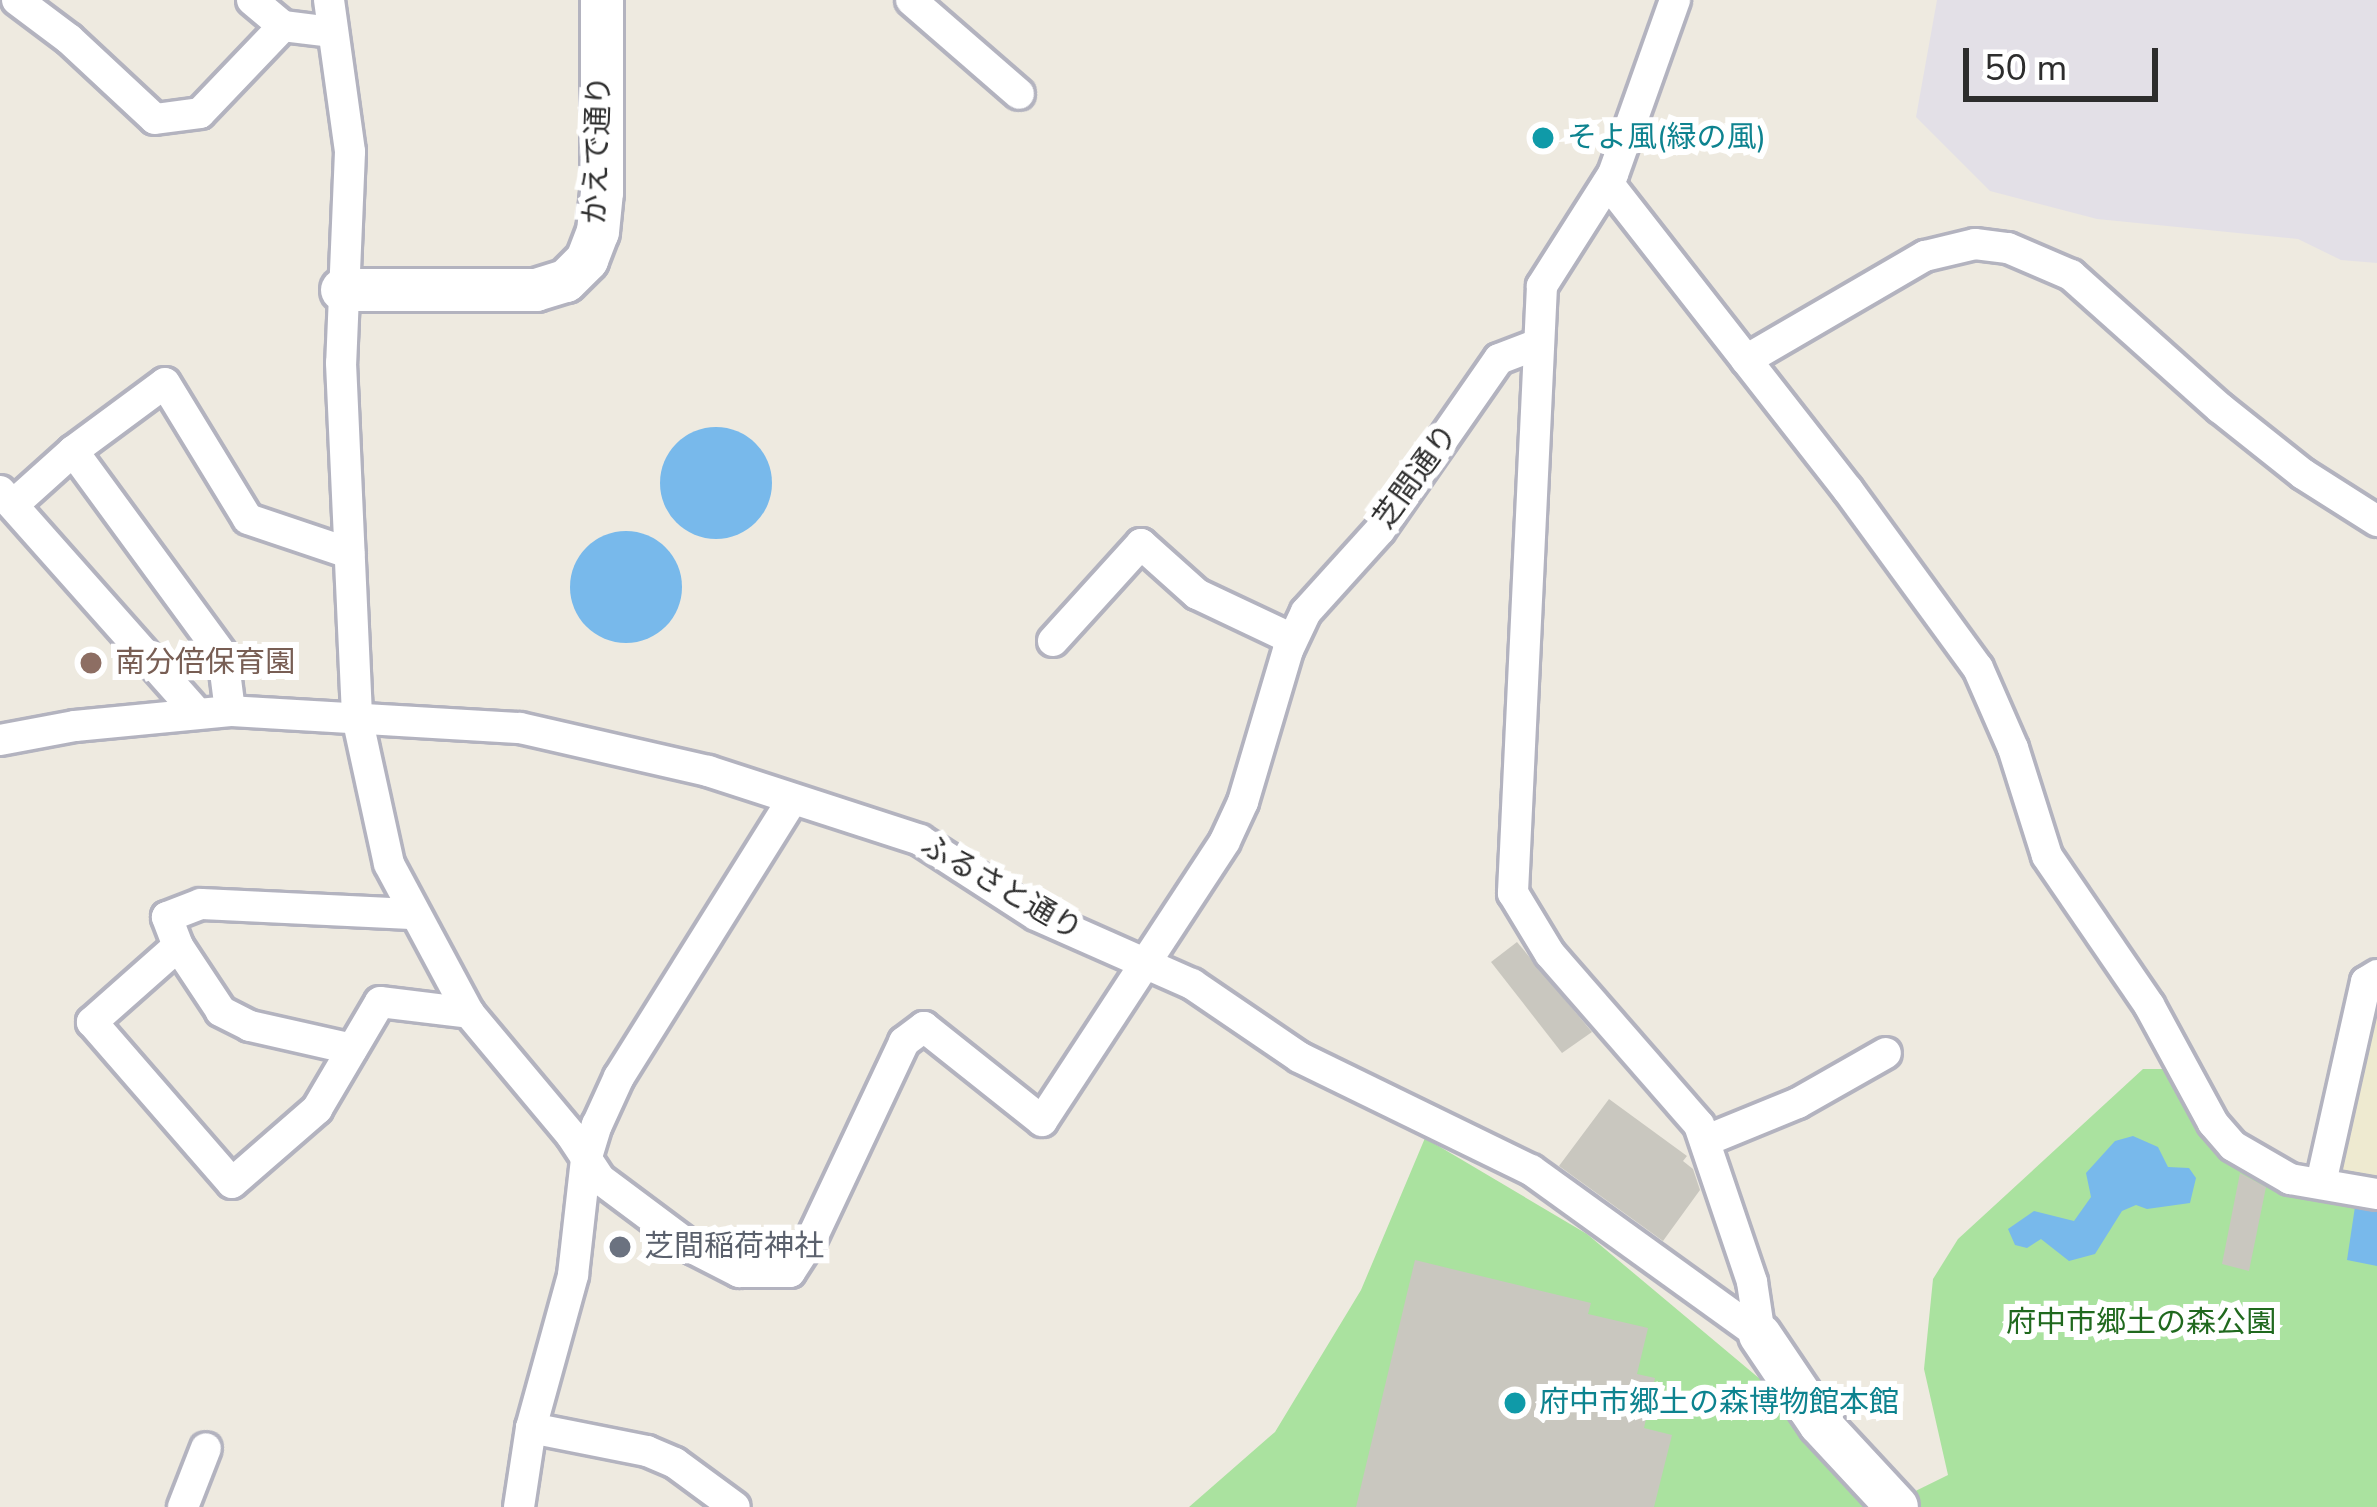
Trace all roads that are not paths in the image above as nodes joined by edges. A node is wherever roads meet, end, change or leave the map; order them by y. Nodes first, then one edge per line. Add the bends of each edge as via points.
1 (17, 0) edge
2 (252, 0) edge
3 (329, 0) edge
4 (602, 0) edge
5 (911, 0) edge
6 (1675, 0) edge
7 (283, 26) junction
8 (331, 32) junction
9 (1019, 94) dead end
10 (1608, 183) junction
11 (342, 290) junction
12 (1538, 344) junction
13 (1746, 360) junction
14 (73, 451) junction
15 (7, 498) edge
16 (2377, 521) edge
17 (349, 553) junction
18 (1292, 639) junction
19 (1053, 641) dead end
20 (230, 711) junction
21 (196, 712) junction
22 (357, 717) junction
23 (0, 740) edge
24 (792, 800) junction
25 (412, 914) junction
26 (178, 946) junction
27 (1147, 961) junction
28 (2377, 975) edge
29 (469, 1013) junction
30 (352, 1049) junction
31 (1886, 1053) dead end
32 (1705, 1141) junction
33 (586, 1160) junction
34 (2321, 1183) junction
35 (2377, 1194) edge
36 (1760, 1335) junction
37 (531, 1428) junction
38 (206, 1448) dead end
39 (183, 1507) edge
40 (518, 1507) edge
41 (735, 1507) edge
42 (1897, 1507) edge

1 - 7 street via 155,119 200,113
2 - 7 street
3 - 8 street
4 - 11 street, かえで通り via 602,192 587,260 566,280 536,290
5 - 9 street
6 - 10 street
7 - 8 street
8 - 11 street via 350,152
10 - 12 street via 1542,286
10 - 13 street
11 - 17 street
12 - 18 street, 芝間通り via 1499,359
12 - 32 street via 1513,893 1550,954
13 - 16 street via 1925,256 1975,244 2008,248 2071,275 2253,434
13 - 34 street via 1978,668 2047,856 2149,1005 2213,1123 2258,1164
14 - 15 street
14 - 17 street via 165,383 248,519
14 - 20 street via 223,656
15 - 21 street
17 - 22 street
18 - 19 street via 1197,594 1141,544
18 - 27 street, 芝間通り via 1243,802
20 - 21 street, ふるさと通り
20 - 22 street, ふるさと通り
21 - 23 street, ふるさと通り
22 - 24 street, ふるさと通り via 520,728 708,771
22 - 25 street via 389,865
24 - 27 street, ふるさと通り via 920,840 1036,915
24 - 33 street via 619,1077
25 - 26 street via 201,904 167,917
25 - 29 street
26 - 30 street via 221,1011 250,1026
26 - 30 street via 92,1022 232,1183 317,1109
27 - 33 street, 芝間通り via 1042,1121 924,1027 904,1042 790,1272 739,1272 694,1249
27 - 36 street, ふるさと通り via 1298,1057 1531,1170
28 - 34 street via 2366,982
29 - 30 street via 380,1002
29 - 33 street
31 - 32 street via 1798,1103
32 - 36 street via 1752,1282
33 - 37 street via 573,1275
34 - 35 street
36 - 42 street, ふるさと通り via 1820,1424
37 - 40 street
37 - 41 street via 646,1450
38 - 39 street

